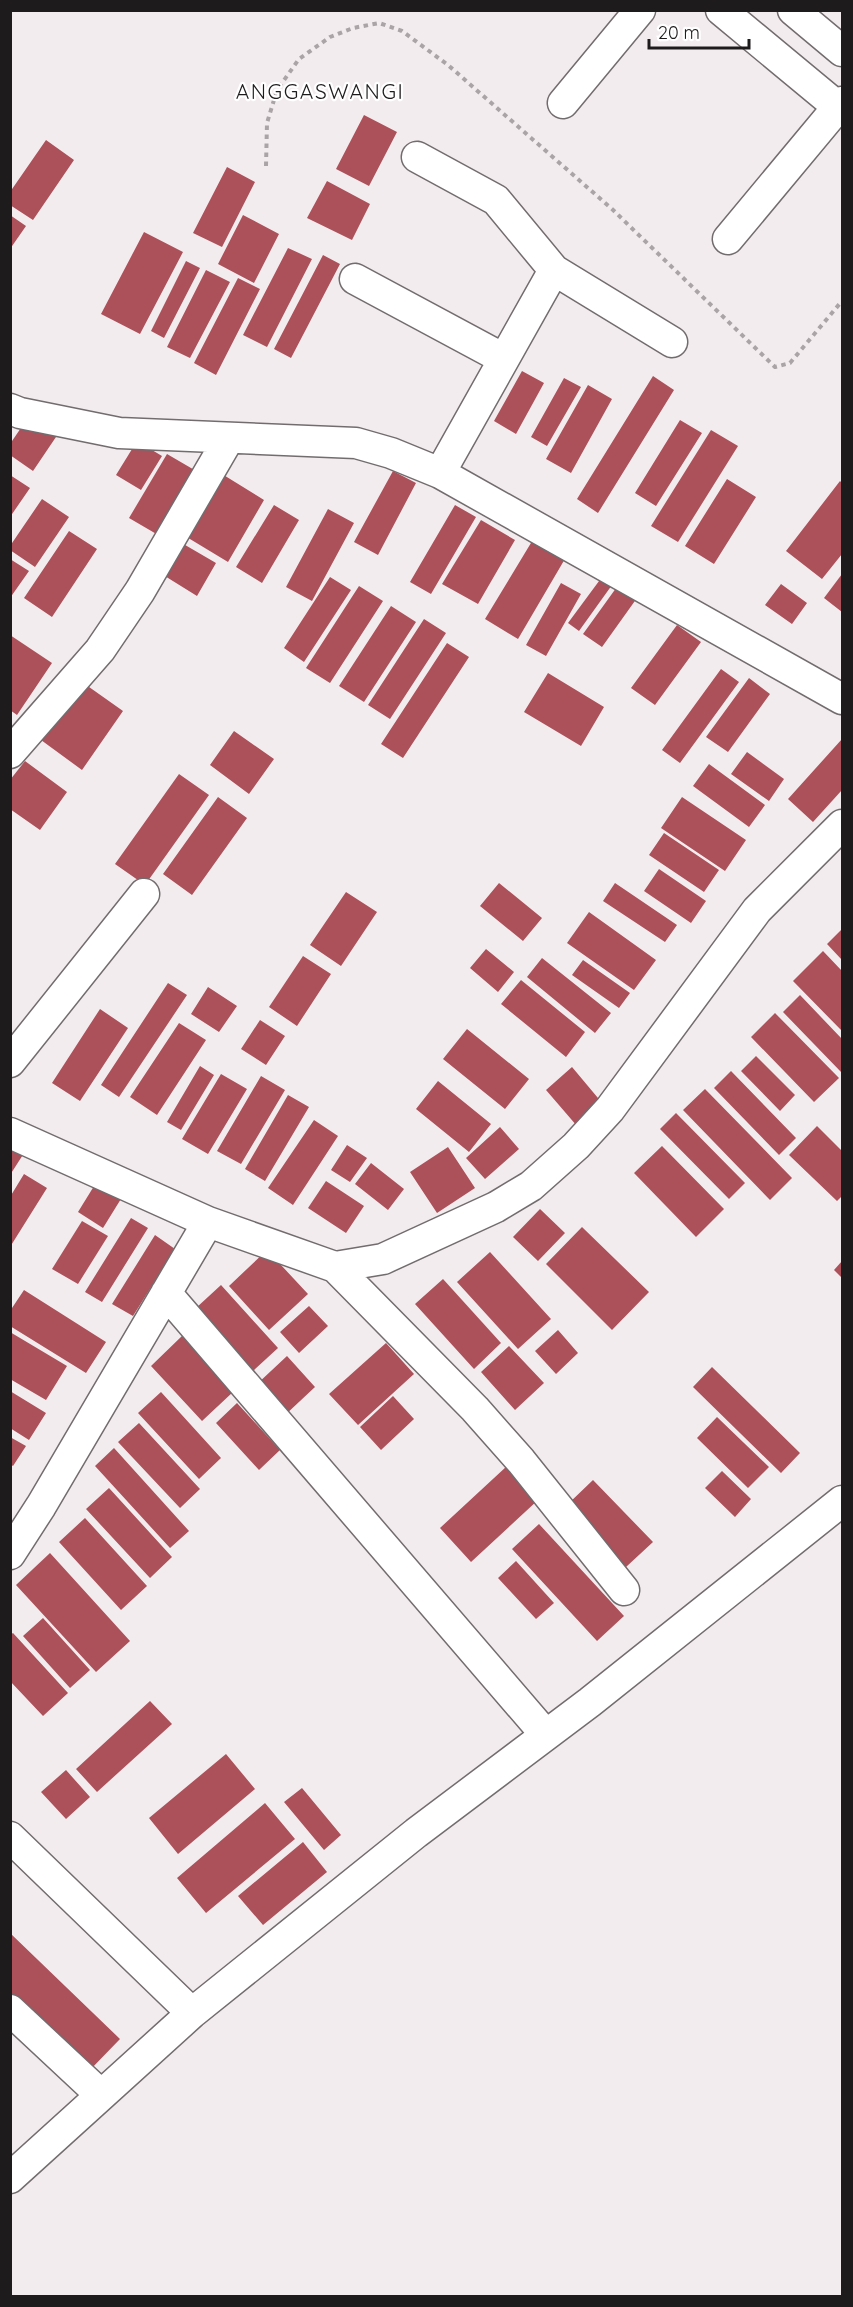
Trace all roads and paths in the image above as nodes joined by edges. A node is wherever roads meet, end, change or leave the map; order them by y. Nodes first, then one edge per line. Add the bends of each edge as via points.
1 (640, 10) edge
2 (721, 10) edge
3 (793, 10) edge
4 (843, 51) edge
5 (563, 103) dead end
6 (840, 104) edge
7 (417, 157) dead end
8 (266, 166) dead end
9 (728, 239) dead end
10 (554, 270) junction
11 (355, 279) dead end
12 (843, 301) edge
13 (672, 342) dead end
14 (504, 358) junction
15 (14, 416) edge
16 (229, 438) junction
17 (440, 473) junction
18 (843, 699) edge
19 (10, 753) edge
20 (843, 825) edge
21 (144, 894) dead end
22 (10, 1062) edge
23 (10, 1132) edge
24 (207, 1222) junction
25 (335, 1267) junction
26 (166, 1293) junction
27 (843, 1501) edge
28 (10, 1554) edge
29 (624, 1590) dead end
30 (546, 1735) junction
31 (10, 1837) edge
32 (185, 2006) junction
33 (10, 2010) edge
34 (101, 2095) junction
35 (10, 2178) edge

1 - 5 street
2 - 6 street
3 - 4 street
6 - 9 street
7 - 10 street via 496,200
8 - 12 path via 267,123 277,90 299,59 330,37 379,23 402,31 457,73 612,209 775,367 790,363
10 - 13 street
10 - 14 street
11 - 14 street
14 - 17 street
15 - 16 street via 119,433
16 - 17 street via 356,443
16 - 19 street via 140,591 99,650
17 - 18 street
20 - 25 street via 757,910 610,1109 531,1186 496,1208 383,1259
21 - 22 street
23 - 24 street
24 - 25 street
24 - 26 street
25 - 29 street via 483,1418
26 - 28 street
26 - 30 street
27 - 30 street
30 - 32 street
31 - 32 street
32 - 34 street
33 - 34 street
34 - 35 street

